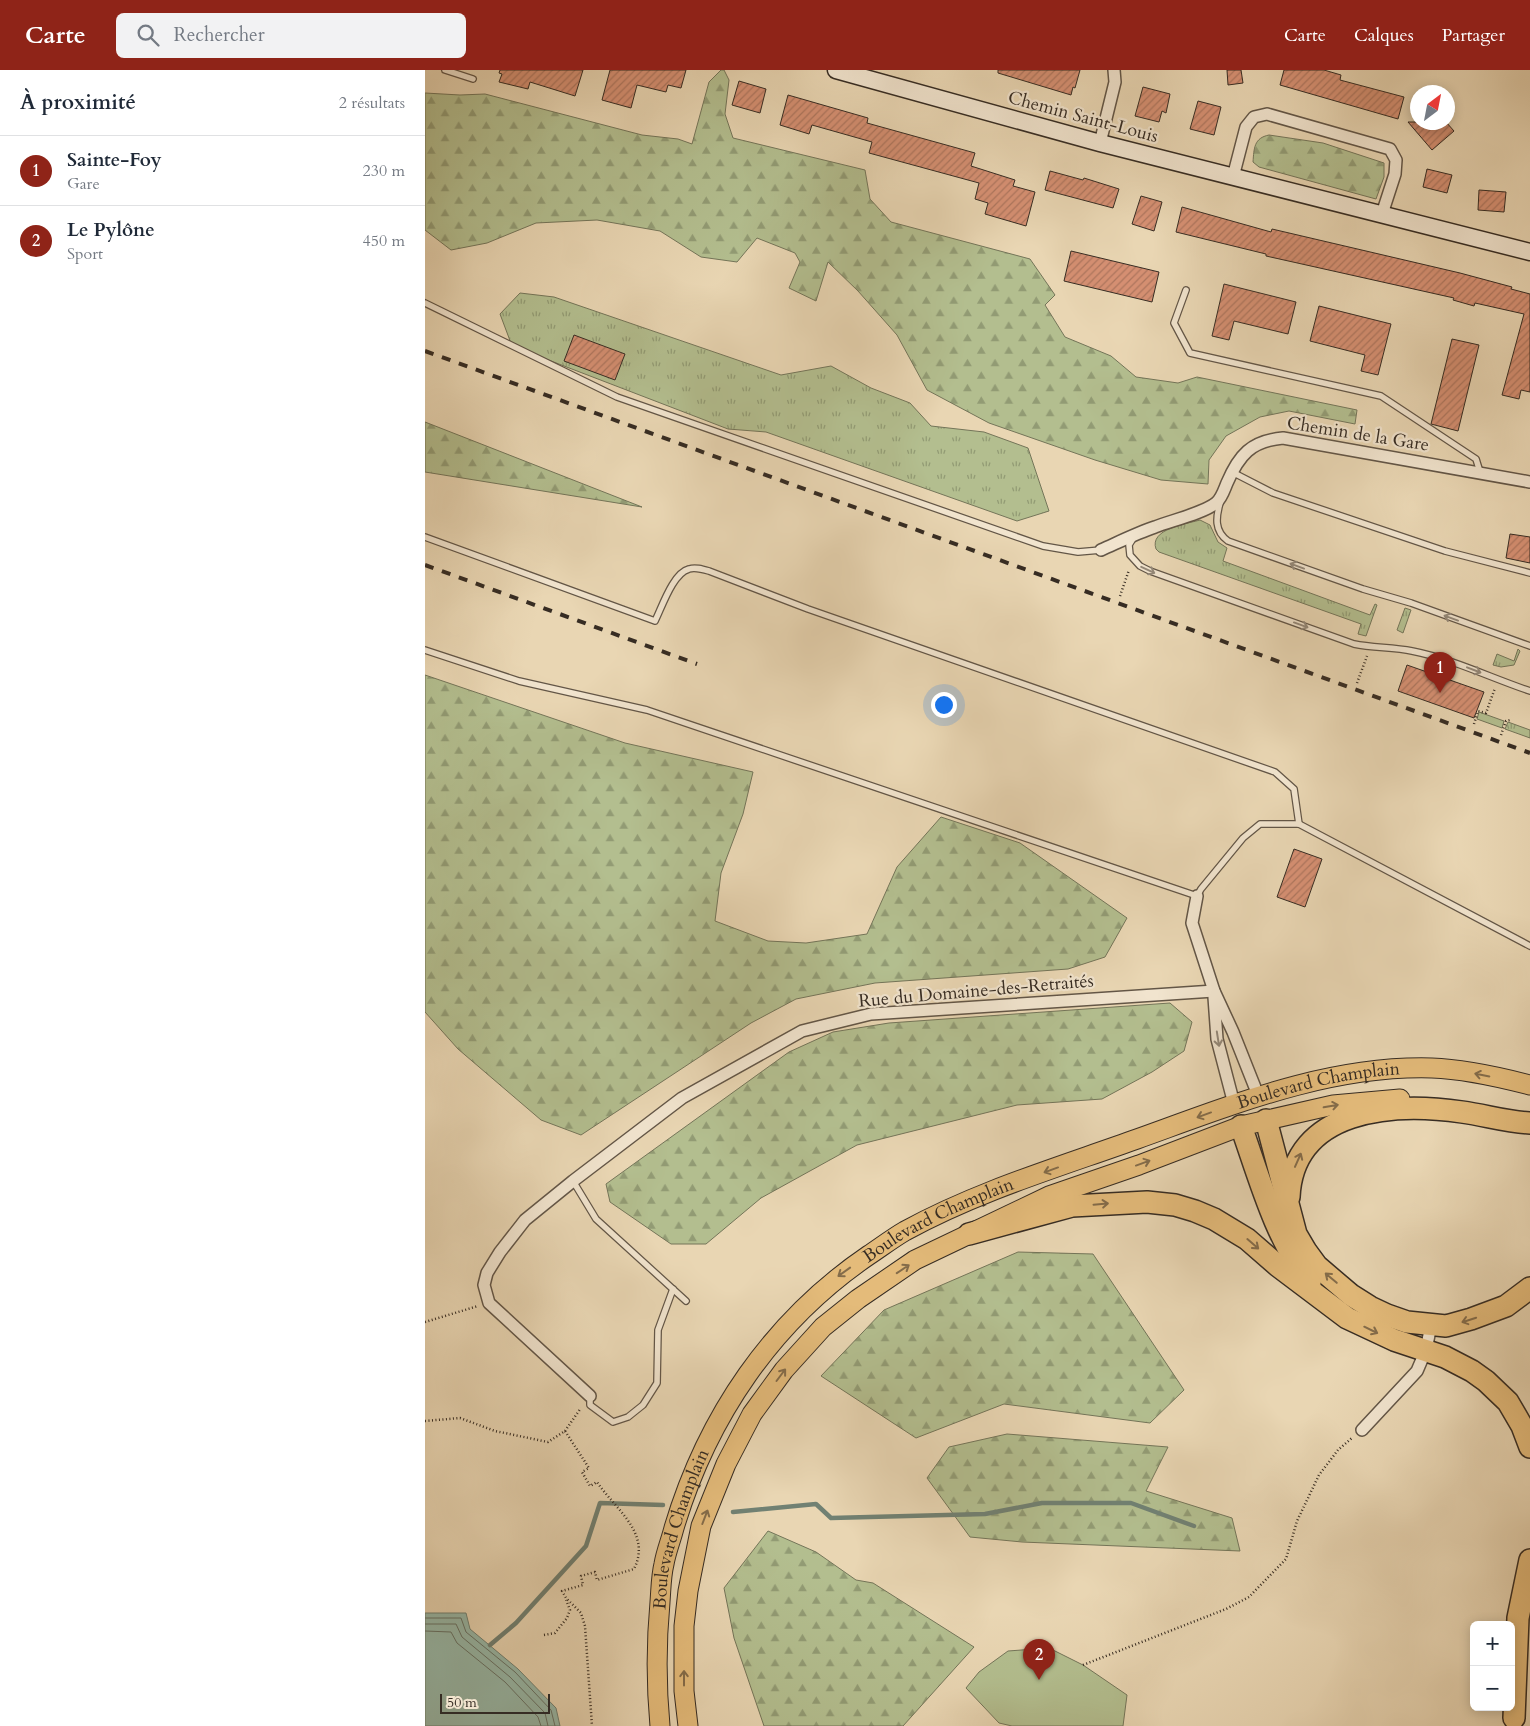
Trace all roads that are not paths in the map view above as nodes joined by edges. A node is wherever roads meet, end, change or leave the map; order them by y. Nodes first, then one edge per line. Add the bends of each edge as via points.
1 (445, 70) edge
2 (836, 70) edge
3 (1114, 70) edge
4 (473, 79) dead end
5 (1101, 143) junction
6 (1233, 177) junction
7 (1382, 214) junction
8 (1530, 252) edge
9 (1186, 290) dead end
10 (425, 304) edge
11 (1232, 472) junction
12 (1481, 473) junction
13 (1530, 482) edge
14 (1222, 495) junction
15 (1138, 534) junction
16 (425, 538) edge
17 (1101, 550) joint
18 (1530, 573) edge
19 (1530, 646) edge
20 (425, 650) edge
21 (1530, 691) edge
22 (1299, 824) junction
23 (1197, 896) junction
24 (1530, 946) edge
25 (1214, 991) junction
26 (1530, 1085) edge
27 (1258, 1095) junction
28 (1234, 1104) junction
29 (1530, 1118) edge
30 (1266, 1120) junction
31 (1530, 1123) edge
32 (1241, 1126) junction
33 (573, 1181) junction
34 (1289, 1207) junction
35 (969, 1234) junction
36 (1530, 1288) edge
37 (673, 1289) junction
38 (686, 1301) dead end
39 (1329, 1305) junction
40 (1431, 1325) junction
41 (1426, 1350) junction
42 (590, 1396) joint
43 (1362, 1430) road end
44 (1530, 1447) edge
45 (1530, 1560) edge
46 (1530, 1645) edge
47 (1514, 1722) edge
48 (661, 1726) edge
49 (688, 1726) edge

1 - 4 lane
2 - 5 street, Chemin Saint-Louis
3 - 5 street via 1115,82
5 - 6 street, Chemin Saint-Louis
6 - 7 street, Chemin Saint-Louis
6 - 7 street via 1246,127 1254,117 1267,114 1390,150 1397,160
7 - 8 street, Chemin Saint-Louis
9 - 12 lane via 1174,324 1190,353 1381,396 1476,460
10 - 17 lane via 617,397 1043,546 1078,552
11 - 12 street, Chemin de la Gare via 1239,460 1257,443 1283,438
11 - 14 street, Chemin de la Gare
11 - 18 lane via 1273,493 1445,551
12 - 13 street, Chemin de la Gare
14 - 15 street, Chemin de la Gare via 1208,508
19 -> 14 lane via 1228,541 1217,524
15 - 17 street, Chemin de la Gare
15 -> 21 lane via 1129,545 1130,555 1149,571 1354,644 1413,651
16 - 22 lane via 655,621 679,573 697,568 709,571 808,609 1275,772 1294,789
20 - 23 lane via 519,681 647,710
22 - 23 lane via 1260,824 1243,838
22 - 24 lane
23 - 25 street via 1192,922
25 - 27 street
25 -> 28 street via 1217,1039
25 - 33 street, Rue du Domaine-des-Retraités via 871,1014 802,1031 682,1098
26 -> 27 main road, Boulevard Champlain via 1435,1068 1399,1068 1360,1072
27 - 28 main road, Boulevard Champlain
27 - 30 main road
28 - 32 main road
28 -> 48 main road, Boulevard Champlain via 961,1203 903,1232 840,1275 769,1345 729,1401 703,1449 683,1499 663,1565 656,1672
30 -> 29 main road, Boulevard Champlain via 1333,1105 1406,1099 1452,1101
30 - 32 main road, Boulevard Champlain
30 - 34 highway
34 -> 31 highway via 1290,1183 1299,1155 1320,1132 1345,1120 1375,1112 1423,1109
35 -> 32 main road, Boulevard Champlain via 1049,1196
32 - 39 highway via 1289,1254
33 - 37 lane via 596,1219
33 - 42 street, Rue du Domaine-des-Retraités via 525,1220 499,1252 484,1285 489,1303
40 -> 34 highway via 1407,1322 1370,1307 1317,1266 1296,1234
35 -> 39 highway via 1072,1206 1147,1202 1175,1205 1214,1219 1247,1239
49 -> 35 main road, Boulevard Champlain via 684,1691 684,1626 701,1526 726,1464 752,1414 784,1370 823,1327 915,1260
36 -> 40 highway via 1506,1306 1471,1320 1446,1326
37 - 38 lane
37 - 42 lane via 658,1330 657,1383 643,1404 628,1417 613,1422 590,1405
39 -> 41 highway via 1378,1333
40 - 41 street
41 - 43 street via 1417,1372
41 - 44 highway via 1460,1364 1497,1391 1508,1402
45 - 47 highway via 1518,1618
46 - 47 highway

